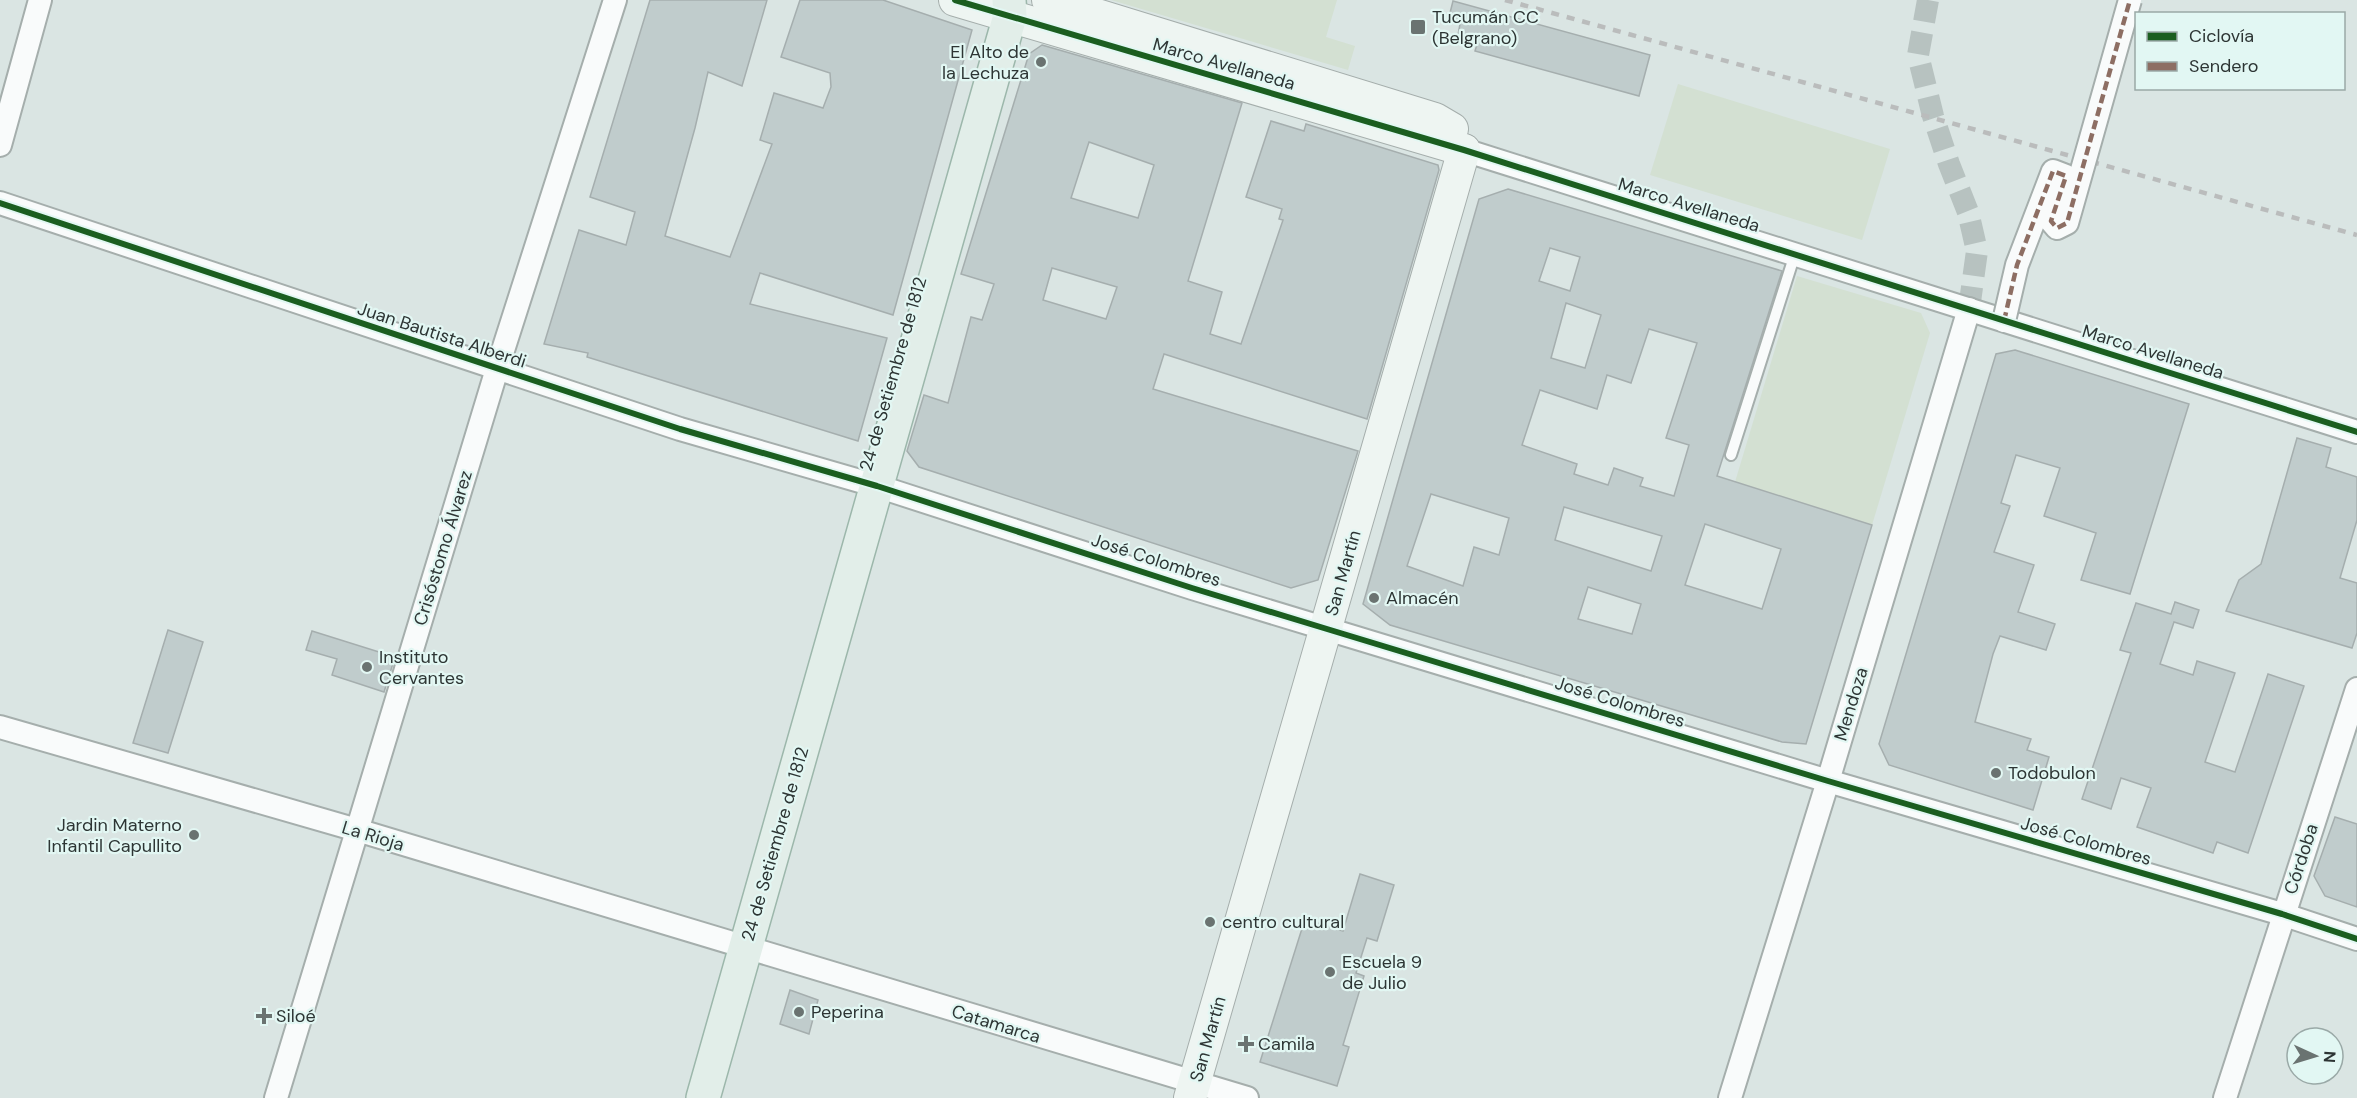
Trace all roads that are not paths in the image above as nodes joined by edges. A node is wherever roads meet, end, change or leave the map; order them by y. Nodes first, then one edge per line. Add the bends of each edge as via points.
1 (40, 0) edge
2 (615, 0) edge
3 (955, 0) edge
4 (1048, 0) edge
5 (2130, 0) edge
6 (1015, 5) edge
7 (0, 145) edge
8 (1464, 150) junction
9 (0, 203) edge
10 (1795, 254) junction
11 (1969, 309) junction
12 (2004, 321) junction
13 (497, 369) junction
14 (2357, 432) edge
15 (1731, 455) dead end
16 (877, 486) junction
17 (1327, 629) junction
18 (2357, 689) edge
19 (0, 727) edge
20 (1828, 781) junction
21 (357, 830) junction
22 (2282, 914) junction
23 (2357, 939) edge
24 (745, 948) junction
25 (1192, 1091) edge
26 (276, 1098) edge
27 (703, 1098) edge
28 (1247, 1098) edge
29 (1730, 1098) edge
30 (2225, 1098) edge

1 - 7 street
2 - 13 street, Crisóstomo Álvarez
3 - 6 main road, Marco Avellaneda
4 - 8 main road, Marco Avellaneda via 1435,119 1451,127
5 - 12 street, bridge via 2067,223 2058,228 2051,220 2066,176 2053,171 2017,265
6 - 8 main road, Marco Avellaneda
6 - 16 main road, 24 de Setiembre de 1812
8 - 10 street, Marco Avellaneda
8 - 17 main road, San Martín
9 - 13 street, Juan Bautista Alberdi
10 - 11 street, Marco Avellaneda
10 - 15 lane
11 - 12 street, Marco Avellaneda
11 - 20 street, Mendoza
12 - 14 street, Marco Avellaneda
13 - 16 street, Juan Bautista Alberdi via 680,429
13 - 21 street, Crisóstomo Álvarez
16 - 17 street, José Colombres
16 - 24 main road, 24 de Setiembre de 1812
17 - 20 street, José Colombres
17 - 25 main road, San Martín
18 - 22 street, Córdoba
19 - 21 street, La Rioja
20 - 22 street, José Colombres
20 - 29 street, Mendoza
21 - 24 street, La Rioja
21 - 26 street, Crisóstomo Álvarez
22 - 23 street, José Colombres
22 - 30 street, Córdoba
24 - 25 street, Catamarca
24 - 27 main road, 24 de Setiembre de 1812
25 - 28 street, Catamarca

